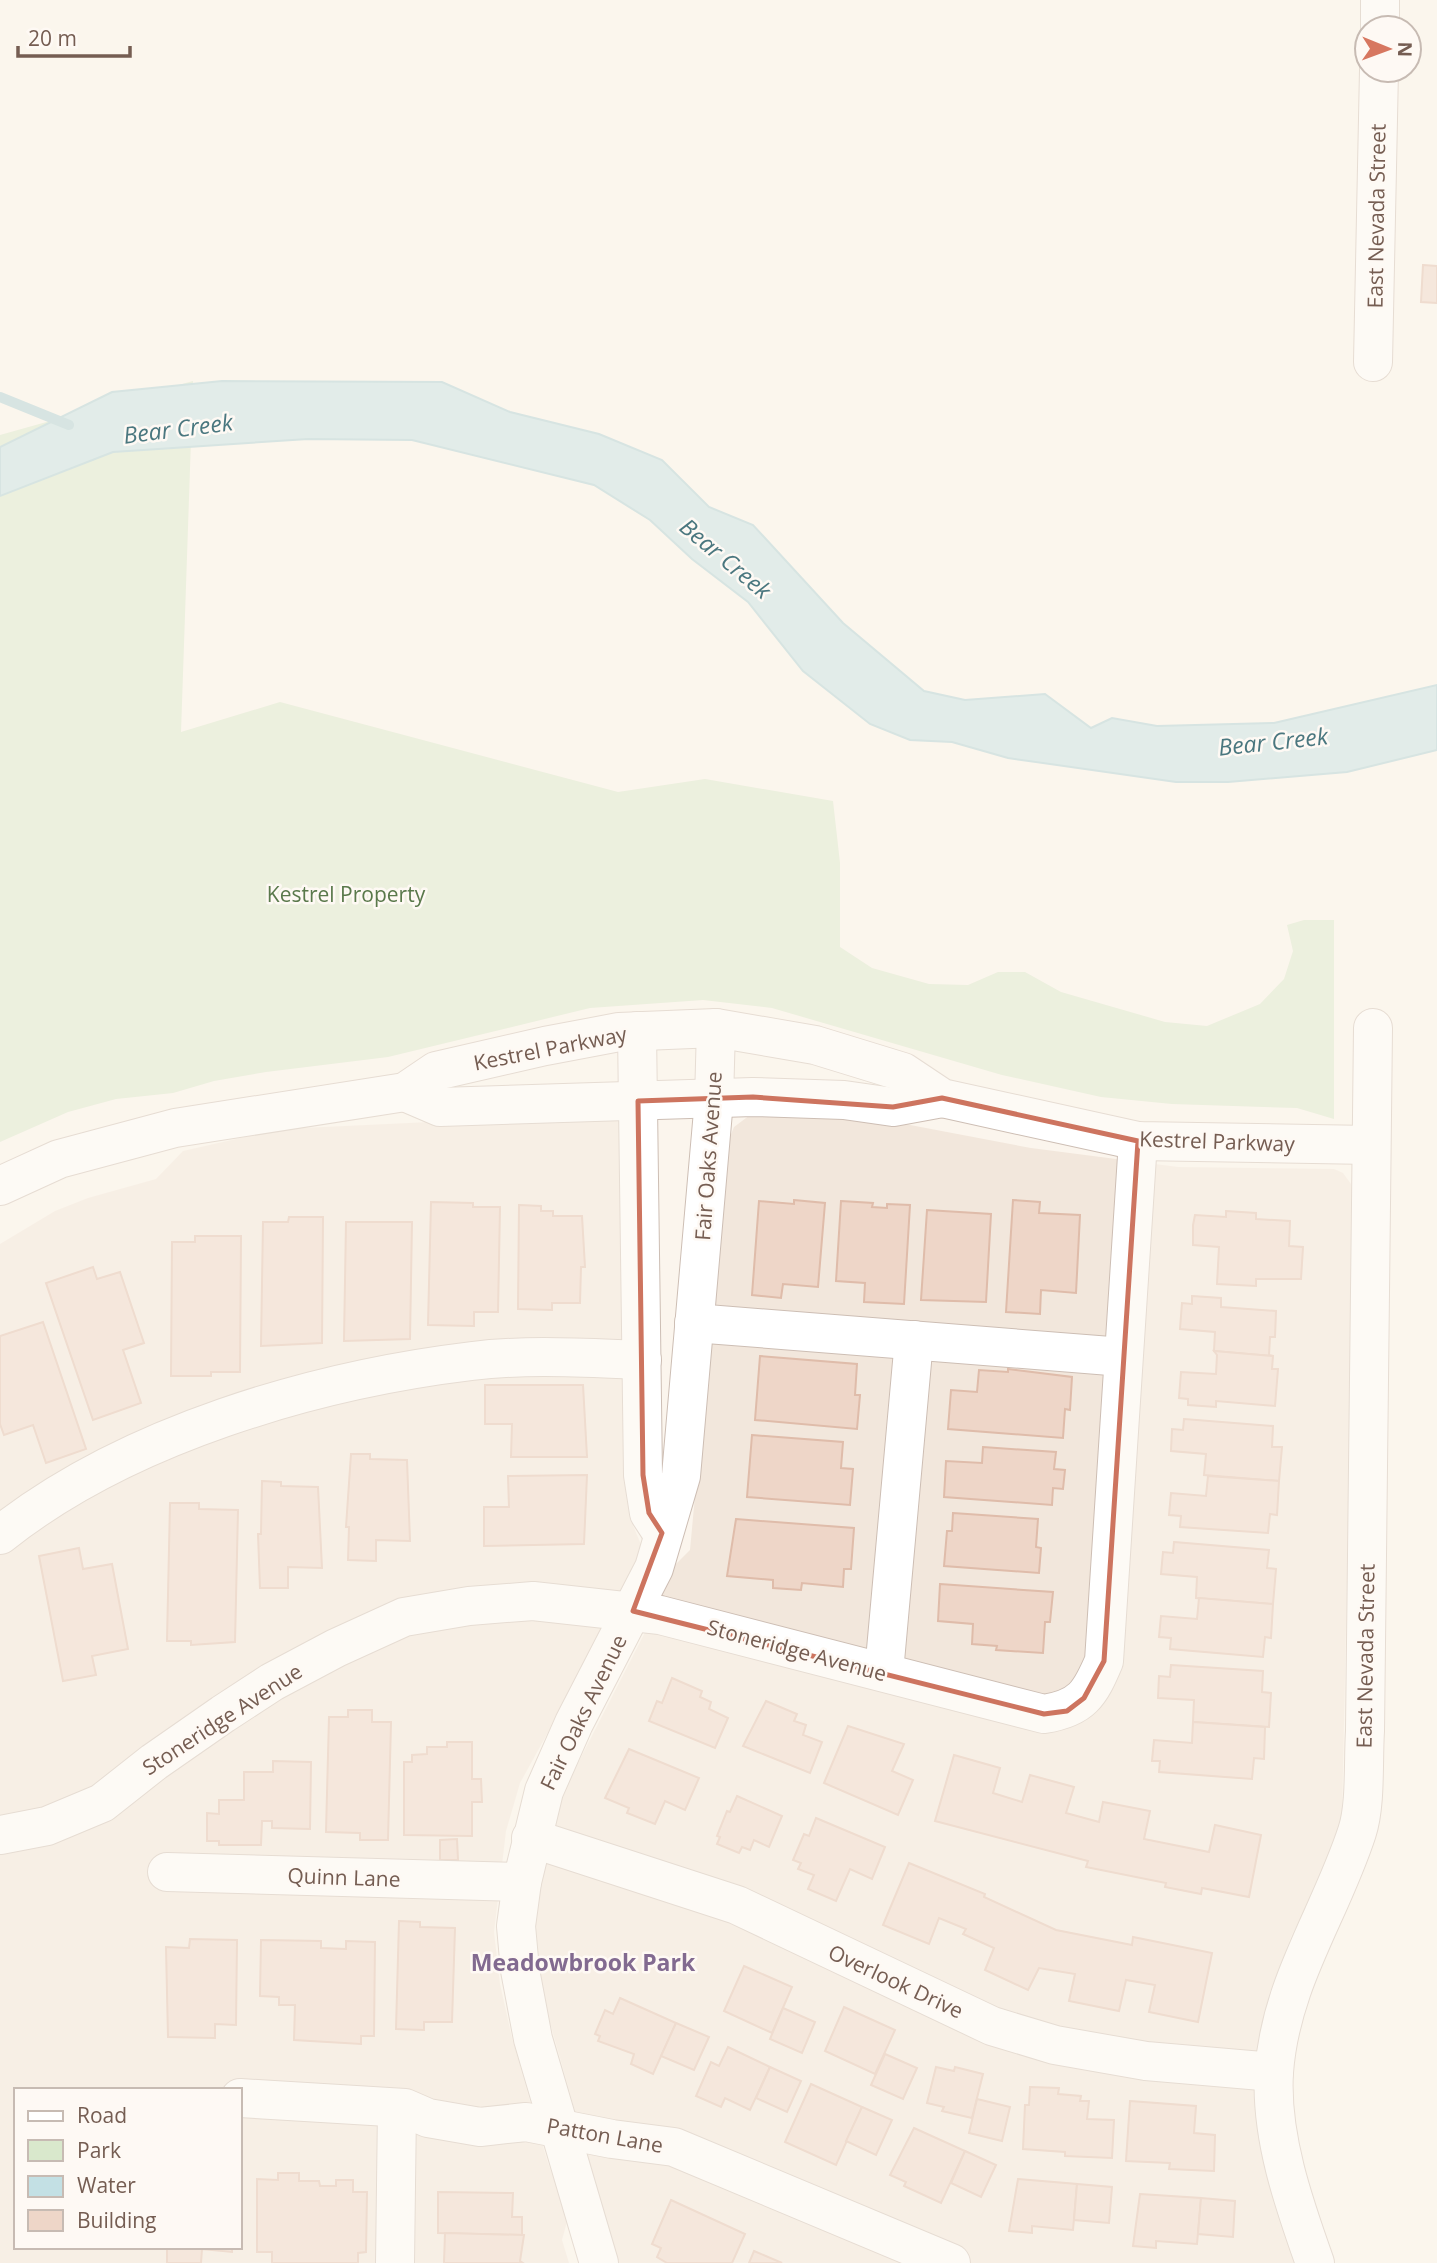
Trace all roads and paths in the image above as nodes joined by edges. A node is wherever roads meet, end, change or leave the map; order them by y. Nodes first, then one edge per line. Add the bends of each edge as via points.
1 (1379, 84) edge
2 (1373, 362) dead end
3 (716, 1028) junction
4 (1373, 1028) dead end
5 (637, 1031) junction
6 (405, 1092) junction
7 (942, 1097) junction
8 (714, 1100) junction
9 (638, 1101) junction
10 (1138, 1141) junction
11 (1370, 1145) junction
12 (0, 1186) edge
13 (694, 1323) junction
14 (914, 1340) junction
15 (1123, 1357) junction
16 (642, 1360) junction
17 (662, 1532) junction
18 (0, 1535) edge
19 (633, 1611) junction
20 (884, 1672) junction
21 (0, 1835) edge
22 (531, 1838) junction
23 (166, 1872) dead end
24 (522, 1882) junction
25 (1274, 2072) junction
26 (242, 2098) edge
27 (397, 2108) junction
28 (557, 2126) junction
29 (396, 2263) edge
30 (599, 2263) edge
31 (951, 2263) edge
32 (1315, 2263) edge

1 - 2 street, East Nevada Street
3 - 5 street, Kestrel Parkway
3 - 7 street, Kestrel Parkway via 815,1045 903,1072
3 - 8 street, Fair Oaks Avenue
4 - 11 street, East Nevada Street
5 - 6 street, Kestrel Parkway via 436,1071
5 - 9 street
6 - 9 street, Kestrel Parkway via 440,1107
6 - 12 street, Kestrel Parkway via 174,1128 59,1159
7 - 8 street, Kestrel Parkway via 893,1107 844,1100
7 - 10 street, Kestrel Parkway
8 - 9 street, Kestrel Parkway
8 - 13 street, Fair Oaks Avenue
9 - 16 street
10 - 11 street, Kestrel Parkway
10 - 15 street, Stoneridge Avenue
11 - 25 street, East Nevada Street via 1365,1731 1358,1829 1303,1954 1288,2000
13 - 14 street
13 - 17 street, Fair Oaks Avenue via 681,1476
14 - 15 street
14 - 20 street
15 - 20 street, Stoneridge Avenue via 1104,1661 1084,1698 1067,1711 1044,1714
16 - 17 street via 643,1475 649,1513
16 - 18 street via 474,1360 372,1377 266,1404 148,1446 27,1514
17 - 19 street, Fair Oaks Avenue via 653,1568
19 - 20 street, Stoneridge Avenue
19 - 21 street, Stoneridge Avenue via 533,1601 404,1617 272,1682 102,1803 47,1826
19 - 22 street, Fair Oaks Avenue via 574,1723 544,1791
22 - 24 street, Fair Oaks Avenue
22 - 25 street, Overlook Drive via 737,1905 992,2026 1055,2045 1146,2061
23 - 24 street, Quinn Lane
24 - 28 street, Fair Oaks Avenue via 516,1926 520,1970
25 - 32 street, East Nevada Street via 1278,2130 1297,2213
26 - 27 street, Patton Lane
27 - 28 street, Patton Lane via 480,2127 526,2122
27 - 29 street
28 - 30 street, Fair Oaks Avenue
28 - 31 street, Patton Lane via 674,2147

